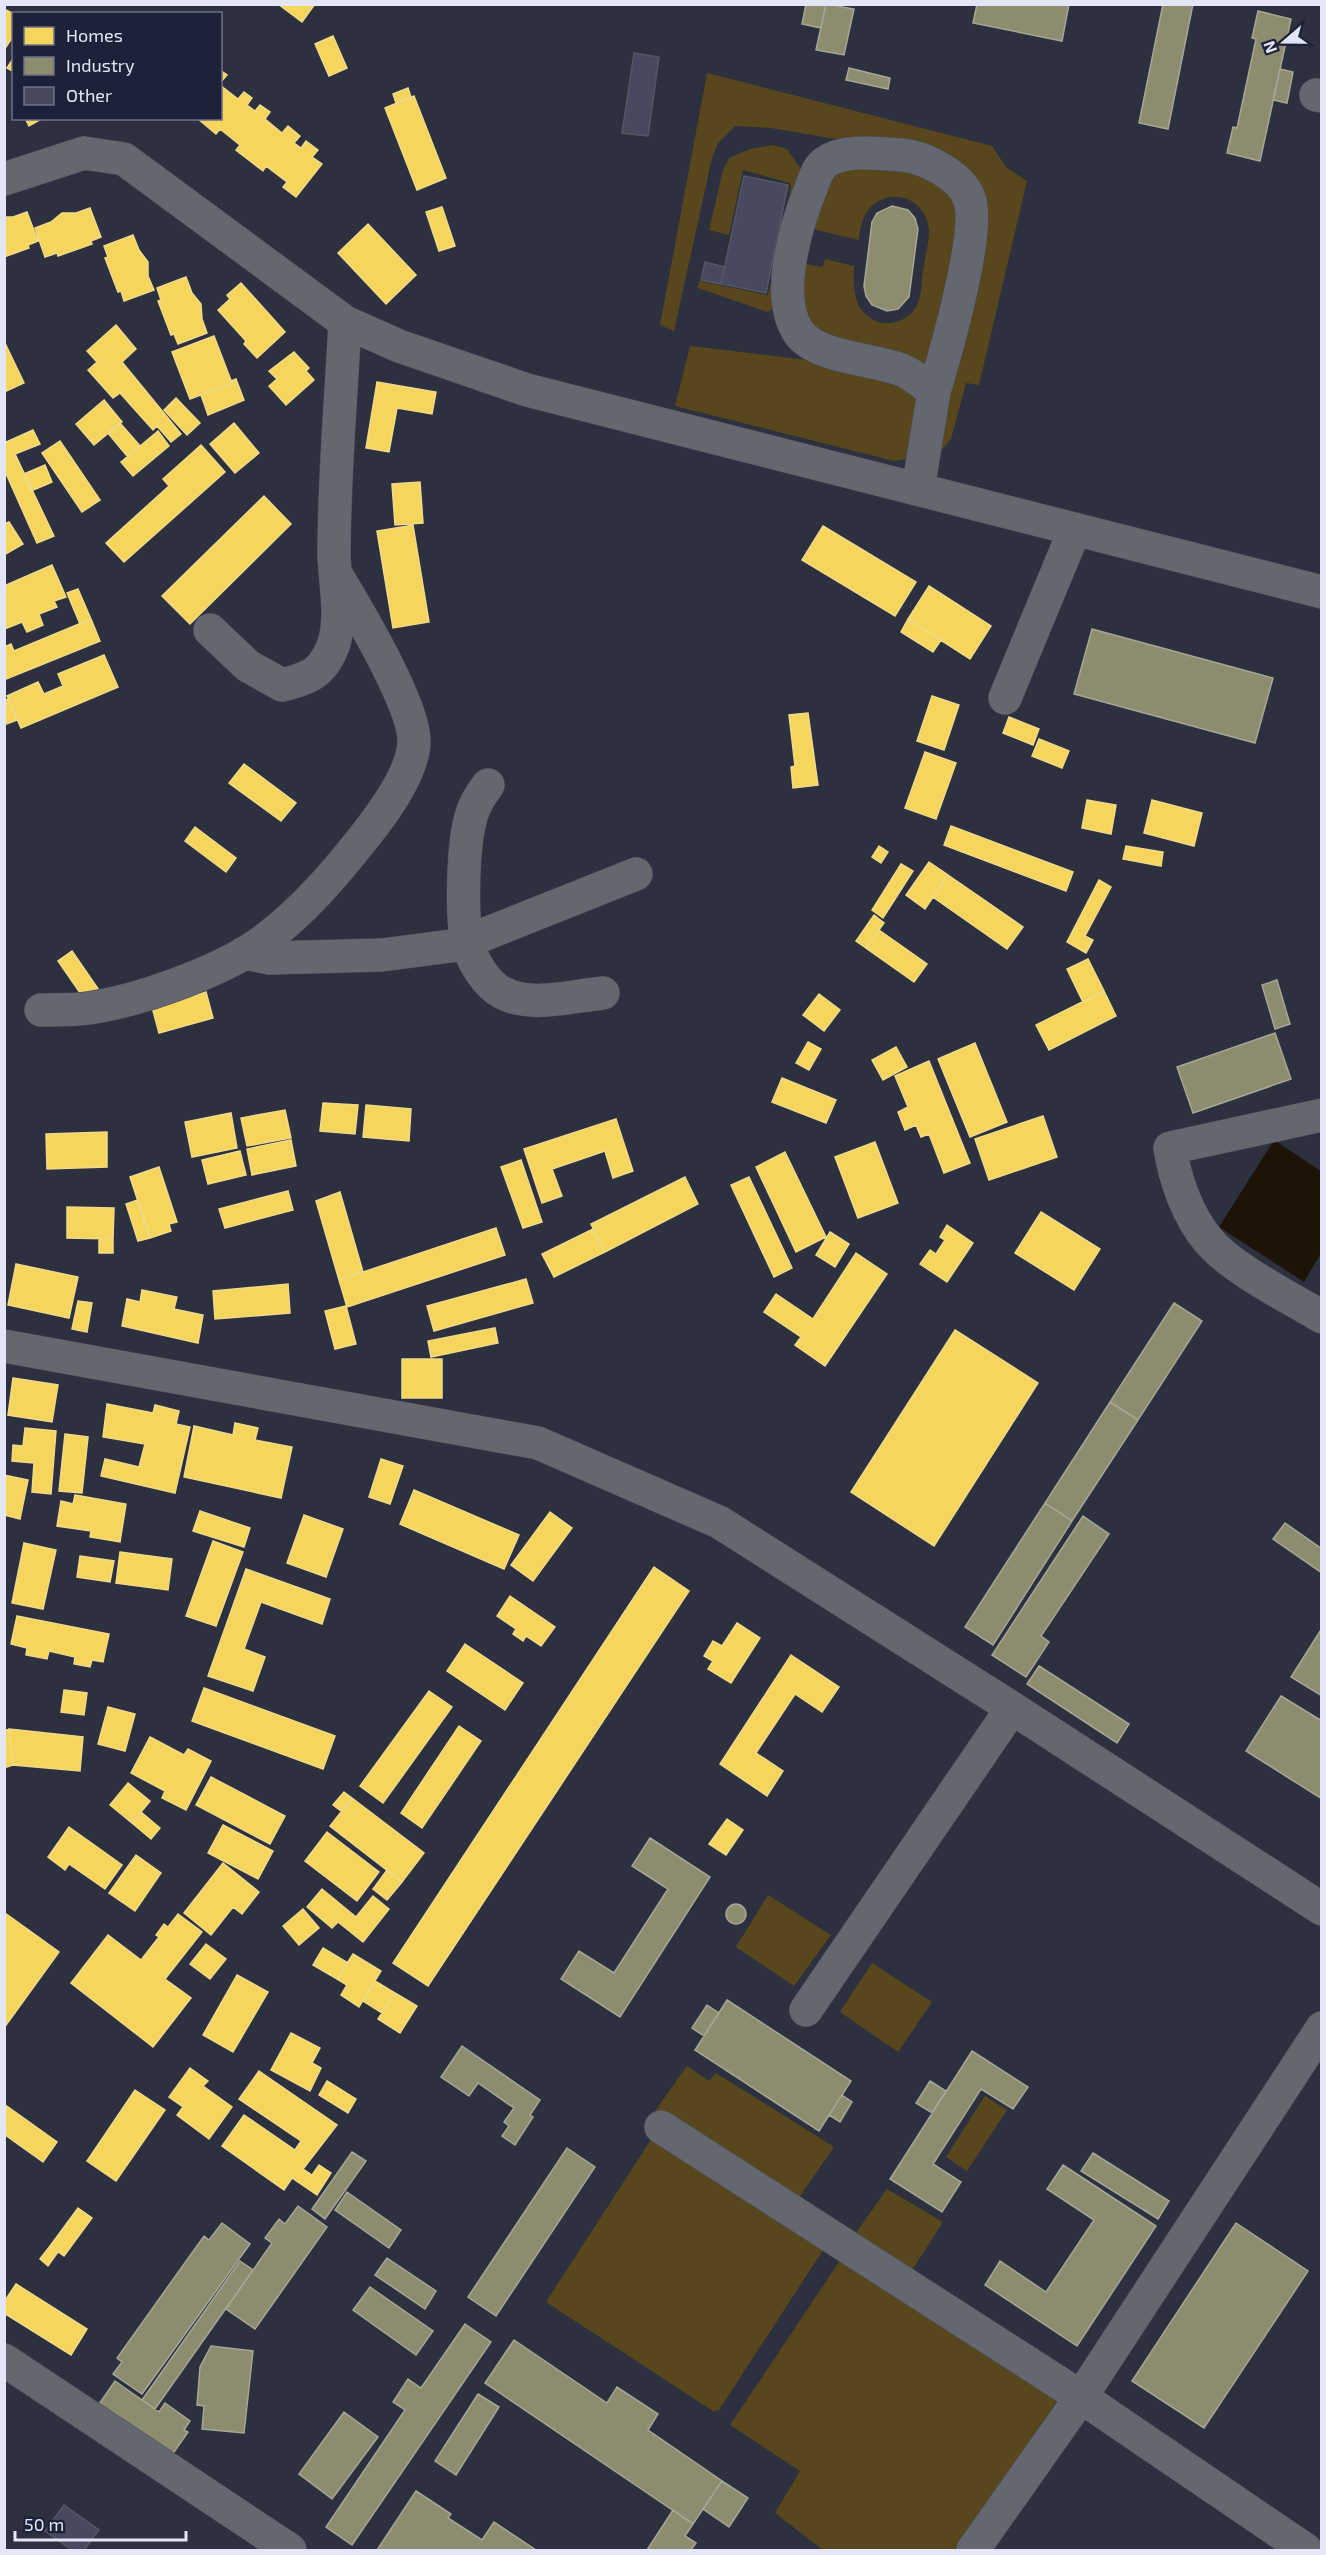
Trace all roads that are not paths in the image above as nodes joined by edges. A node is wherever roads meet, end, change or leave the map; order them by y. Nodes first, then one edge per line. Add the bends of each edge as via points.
1 (4, 178) edge
2 (345, 322) junction
3 (934, 392) junction
4 (918, 489) junction
5 (1075, 529) junction
6 (336, 574) junction
7 (1322, 592) edge
8 (210, 630) dead end
9 (1005, 698) dead end
10 (488, 785) dead end
11 (636, 874) dead end
12 (467, 942) junction
13 (244, 953) junction
14 (603, 993) dead end
15 (41, 1010) dead end
16 (1322, 1115) edge
17 (1322, 1317) edge
18 (4, 1346) edge
19 (1012, 1708) junction
20 (1322, 1909) edge
21 (806, 2010) dead end
22 (1322, 2028) edge
23 (661, 2127) dead end
24 (4, 2360) edge
25 (1081, 2397) junction
26 (291, 2550) edge
27 (973, 2550) edge
28 (1306, 2550) edge

1 - 2 street via 84,153 124,159
2 - 4 street via 399,346 526,390
2 - 6 street
3 - 3 street via 907,372 808,343 792,319 789,285 800,215 818,169 828,160 853,154 906,155 946,171 961,182 971,202 970,246
3 - 4 street
4 - 5 street
5 - 7 street
5 - 9 street
6 - 8 street via 338,603 333,644 322,667 310,678 282,685 248,666
6 - 13 street via 395,683 411,722 414,741 410,763 379,819 324,887 267,939
10 - 12 street via 471,818 464,885
11 - 12 street
12 - 13 street via 382,955 270,958
12 - 14 street via 482,974 501,993 523,1001
13 - 15 street via 132,998 94,1008
16 - 17 street via 1170,1148 1174,1173 1194,1220 1208,1241 1232,1262
18 - 19 street via 538,1443 719,1522
19 - 20 street
19 - 21 street
22 - 25 street
23 - 25 street
24 - 26 street
25 - 27 street
25 - 28 street

